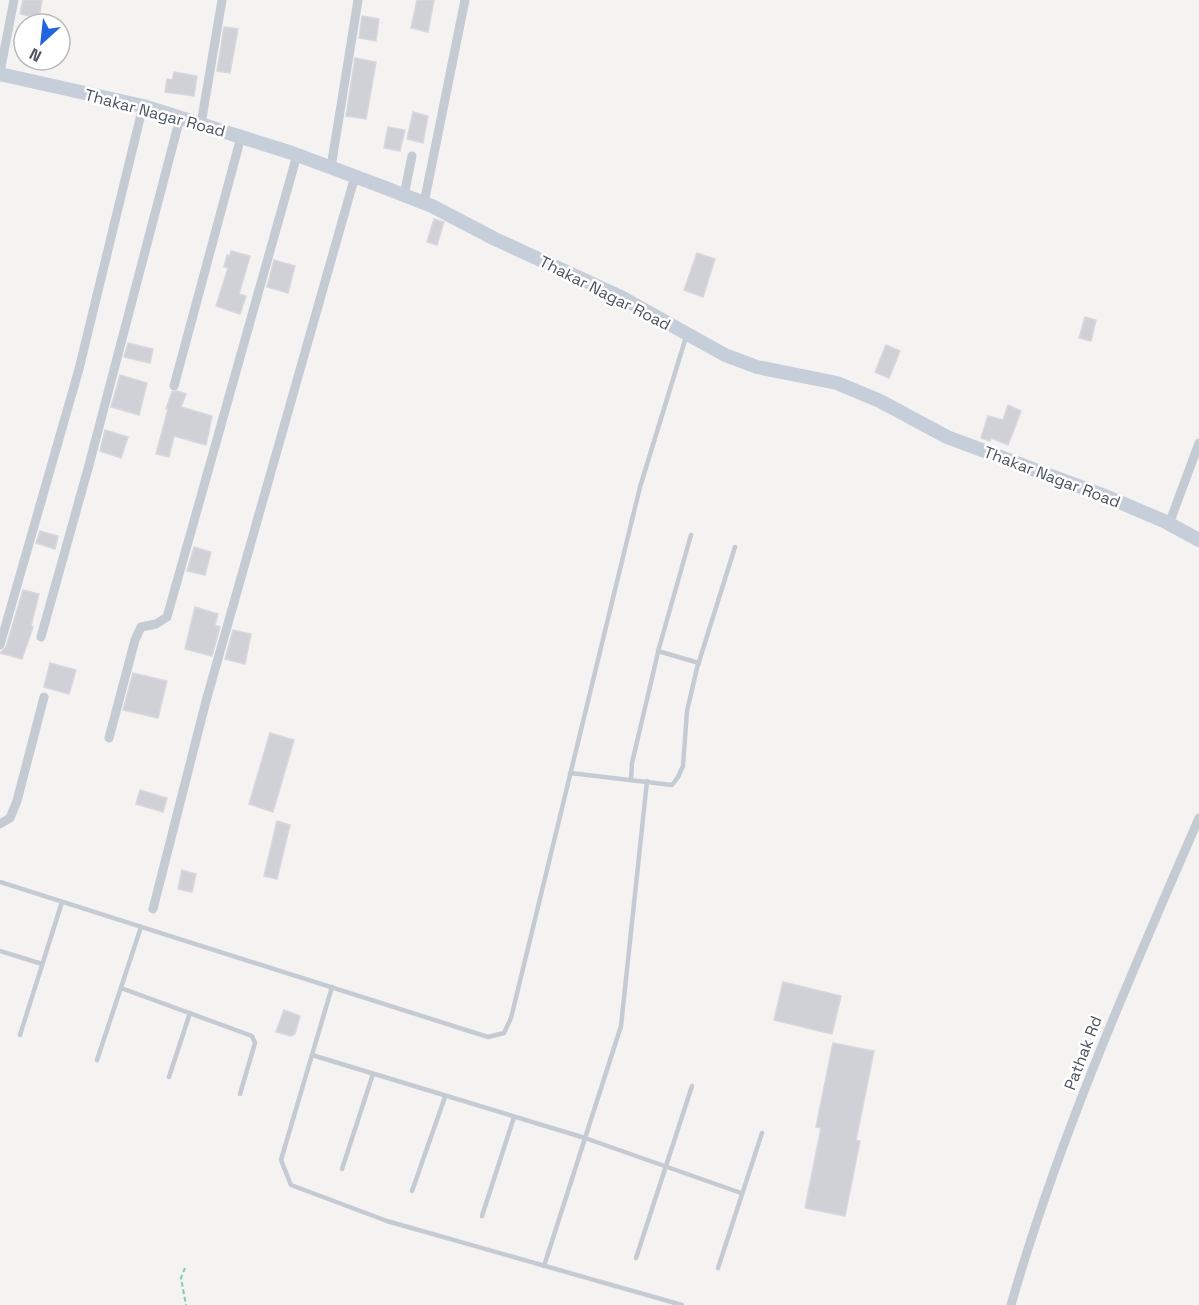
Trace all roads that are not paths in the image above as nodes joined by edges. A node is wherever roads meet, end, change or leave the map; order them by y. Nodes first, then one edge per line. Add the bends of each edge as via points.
1 (14, 0) edge
2 (222, 0) edge
3 (358, 0) edge
4 (465, 0) edge
5 (0, 73) edge
6 (143, 106) junction
7 (180, 118) junction
8 (201, 124) junction
9 (241, 137) junction
10 (297, 155) junction
11 (412, 156) dead end
12 (330, 167) junction
13 (355, 176) junction
14 (404, 195) junction
15 (424, 202) junction
16 (687, 334) junction
17 (174, 386) dead end
18 (1199, 444) edge
19 (1169, 524) junction
20 (691, 535) dead end
21 (1199, 540) edge
22 (735, 547) dead end
23 (41, 638) dead end
24 (0, 645) edge
25 (658, 651) junction
26 (699, 663) junction
27 (44, 697) dead end
28 (109, 738) dead end
29 (570, 773) junction
30 (631, 780) junction
31 (647, 782) junction
32 (1199, 818) edge
33 (0, 824) edge
34 (0, 882) edge
35 (62, 902) junction
36 (153, 909) dead end
37 (141, 927) junction
38 (0, 951) edge
39 (42, 964) junction
40 (332, 987) junction
41 (121, 988) junction
42 (190, 1013) junction
43 (20, 1035) dead end
44 (312, 1055) junction
45 (98, 1060) dead end
46 (373, 1074) junction
47 (169, 1077) dead end
48 (692, 1086) dead end
49 (240, 1094) dead end
50 (445, 1096) junction
51 (514, 1117) junction
52 (762, 1133) dead end
53 (585, 1138) junction
54 (666, 1167) junction
55 (342, 1169) dead end
56 (412, 1191) dead end
57 (741, 1193) junction
58 (482, 1216) dead end
59 (636, 1258) dead end
60 (544, 1266) junction
61 (718, 1268) dead end
62 (682, 1305) edge
63 (1011, 1305) edge

1 - 5 street
2 - 8 street
3 - 12 street
4 - 15 street
5 - 6 street, Thakar Nagar Road
6 - 7 street, Thakar Nagar Road
6 - 24 street via 79,369
7 - 8 street, Thakar Nagar Road
7 - 23 street
8 - 9 street, Thakar Nagar Road
9 - 10 street, Thakar Nagar Road
9 - 17 street
10 - 12 street, Thakar Nagar Road
10 - 28 street via 167,617 141,627 138,633
11 - 14 street
12 - 13 street, Thakar Nagar Road
13 - 14 street, Thakar Nagar Road
13 - 36 street via 206,701
14 - 15 street, Thakar Nagar Road
15 - 16 street, Thakar Nagar Road via 621,297
16 - 19 street, Thakar Nagar Road via 725,355 758,367 837,383 947,437
16 - 29 lane via 640,487
18 - 19 street
19 - 21 street, Thakar Nagar Road
20 - 25 lane
22 - 26 lane
25 - 26 lane
25 - 30 lane
26 - 31 lane via 687,711 683,766 672,784
27 - 33 street via 17,801 10,818
29 - 30 lane
29 - 40 lane via 511,1018 504,1033 488,1037
30 - 31 lane
31 - 53 lane via 621,1026
32 - 63 street, Pathak Rd via 1115,1011 1027,1248
34 - 35 lane
35 - 37 lane
35 - 39 lane
37 - 40 lane
37 - 41 lane
38 - 39 lane
39 - 43 lane
40 - 44 lane
41 - 42 lane
41 - 45 lane
42 - 47 lane
42 - 49 lane via 252,1036 255,1043
44 - 46 lane
44 - 60 lane via 281,1160 291,1185 387,1221
46 - 50 lane
46 - 55 lane
48 - 54 lane
50 - 51 lane
50 - 56 lane
51 - 53 lane
51 - 58 lane
52 - 57 lane
53 - 54 lane
53 - 60 lane
54 - 57 lane
54 - 59 lane
57 - 61 lane
60 - 62 lane

